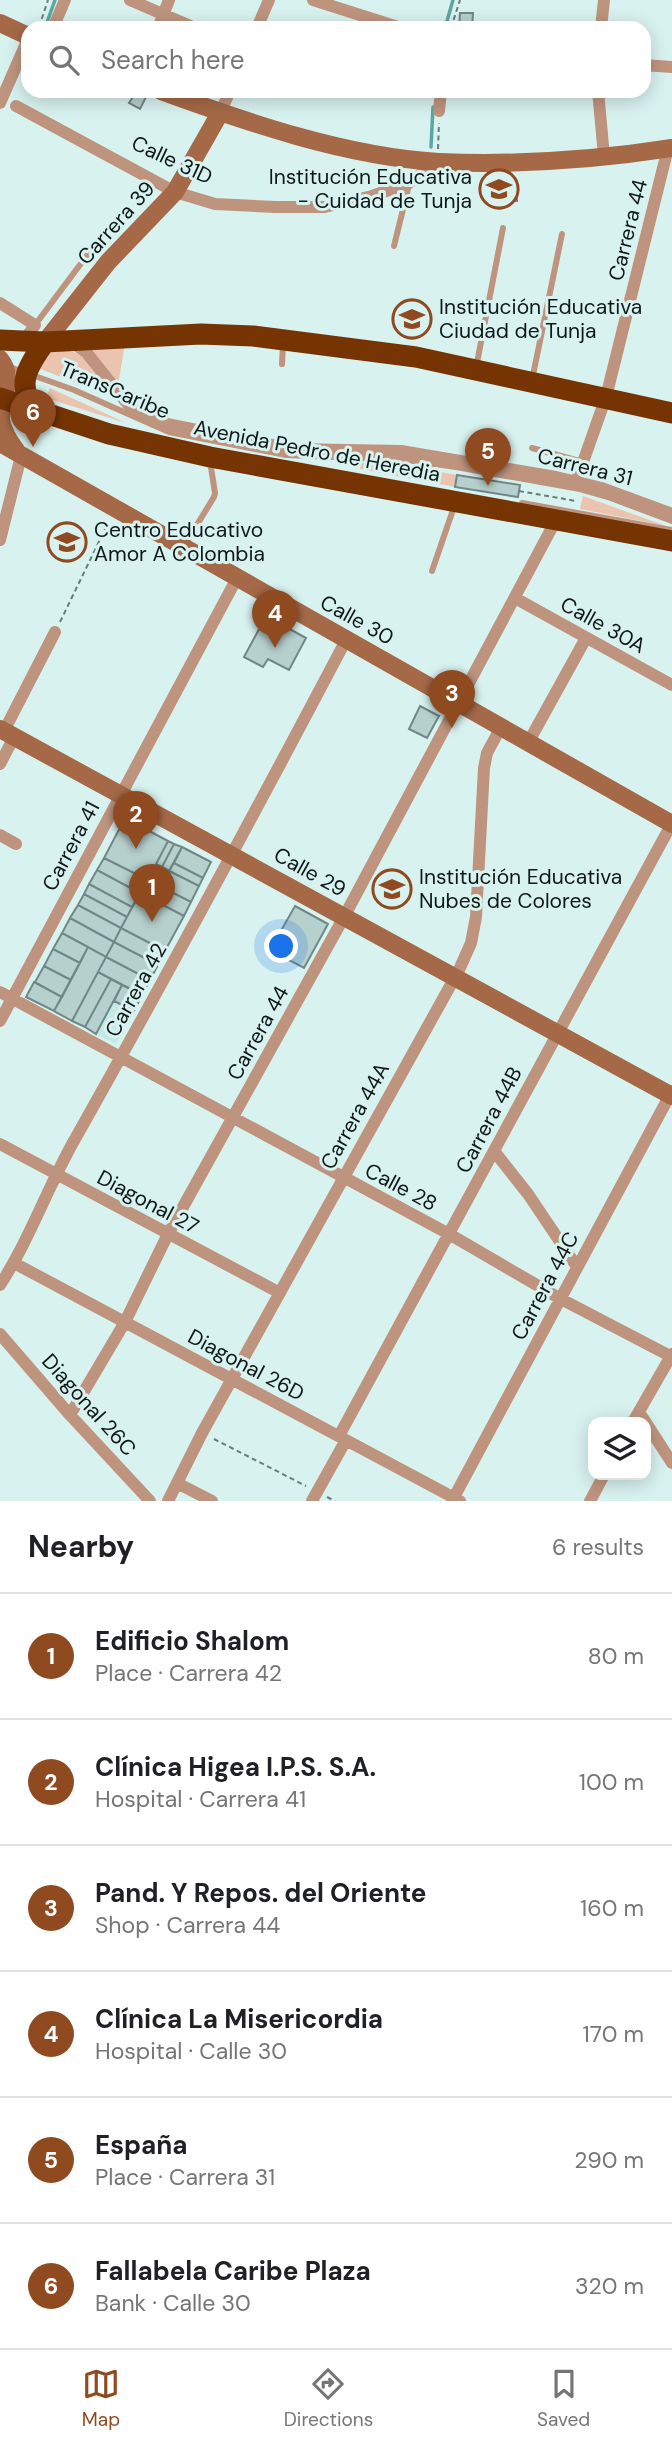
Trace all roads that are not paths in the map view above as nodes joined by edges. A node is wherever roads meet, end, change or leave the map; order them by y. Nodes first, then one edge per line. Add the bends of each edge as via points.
1 (65, 0) edge
2 (130, 0) edge
3 (169, 0) edge
4 (269, 0) edge
5 (313, 0) edge
6 (604, 0) edge
7 (163, 15) junction
8 (56, 21) edge
9 (161, 21) edge
10 (178, 21) edge
11 (260, 21) edge
12 (379, 21) edge
13 (602, 21) edge
14 (0, 23) edge
15 (21, 34) edge
16 (21, 54) edge
17 (651, 66) edge
18 (672, 67) edge
19 (180, 98) edge
20 (227, 98) edge
21 (434, 98) edge
22 (599, 98) edge
23 (0, 103) edge
24 (16, 106) dead end
25 (439, 111) dead end
26 (220, 113) junction
27 (670, 148) edge
28 (604, 156) junction
29 (437, 162) junction
30 (410, 183) junction
31 (175, 191) junction
32 (503, 228) dead end
33 (562, 234) dead end
34 (100, 238) dead end
35 (394, 246) dead end
36 (0, 303) edge
37 (41, 337) junction
38 (0, 340) edge
39 (284, 340) junction
40 (2, 363) edge
41 (282, 364) dead end
42 (476, 370) junction
43 (26, 373) junction
44 (531, 382) junction
45 (606, 397) junction
46 (14, 398) edge
47 (672, 413) edge
48 (143, 433) dead end
49 (0, 443) edge
50 (532, 448) dead end
51 (20, 456) junction
52 (210, 457) junction
53 (583, 462) junction
54 (303, 464) dead end
55 (576, 481) junction
56 (455, 502) junction
57 (520, 503) dead end
58 (672, 514) edge
59 (556, 520) junction
60 (672, 521) edge
61 (672, 530) edge
62 (0, 540) edge
63 (672, 541) edge
64 (183, 548) junction
65 (432, 571) dead end
66 (237, 578) junction
67 (515, 598) junction
68 (55, 632) road end
69 (586, 638) junction
70 (346, 640) junction
71 (672, 685) edge
72 (458, 703) junction
73 (501, 727) junction
74 (6, 732) edge
75 (528, 743) junction
76 (0, 764) edge
77 (120, 795) junction
78 (672, 823) edge
79 (0, 835) edge
80 (16, 844) dead end
81 (231, 856) junction
82 (344, 917) junction
83 (454, 977) junction
84 (0, 992) edge
85 (12, 999) junction
86 (0, 1021) edge
87 (558, 1034) junction
88 (121, 1057) junction
89 (671, 1094) edge
90 (233, 1118) junction
91 (0, 1144) edge
92 (494, 1151) junction
93 (55, 1175) junction
94 (342, 1177) junction
95 (168, 1234) junction
96 (449, 1234) junction
97 (14, 1263) junction
98 (577, 1267) junction
99 (0, 1285) edge
100 (280, 1293) junction
101 (559, 1298) junction
102 (125, 1322) junction
103 (0, 1334) edge
104 (671, 1356) edge
105 (233, 1380) junction
106 (70, 1415) junction
107 (636, 1417) edge
108 (651, 1436) edge
109 (343, 1438) junction
110 (672, 1463) edge
111 (601, 1480) edge
112 (177, 1483) junction
113 (314, 1496) edge
114 (455, 1500) edge
115 (150, 1501) edge
116 (168, 1501) edge
117 (212, 1501) edge
118 (590, 1501) edge

1 - 8 street
2 - 7 street
3 - 7 street
4 - 11 street
5 - 12 street
6 - 13 street
7 - 9 street
7 - 10 street
14 - 15 street
16 - 23 street
17 - 18 street
19 - 26 street
20 - 26 street, Carrera 39
21 - 25 street
22 - 28 street
24 - 31 street, Calle 31D
26 - 29 street via 365,152
26 - 31 street, Carrera 39
27 - 28 street
27 - 45 street, Carrera 44
28 - 29 street
29 - 30 street, Calle 31D
30 - 31 street, Calle 31D via 325,207 215,204
30 - 35 lane
31 - 37 street, Carrera 39
32 - 42 lane
33 - 44 lane
34 - 37 lane
36 - 37 street, Carrera 31
37 - 38 highway
37 - 39 highway via 236,334
37 - 43 highway
37 - 55 street, Carrera 31 via 83,348 130,407 162,424 284,448 401,451
39 - 41 lane
39 - 42 highway
40 - 43 lane, TransCaribe
40 - 46 street
42 - 44 highway
43 - 46 highway
43 - 60 lane, TransCaribe via 169,432 286,455 396,459 456,467 589,492
44 - 45 highway
45 - 47 highway
45 - 53 street, Carrera 44
46 - 51 street via 1,419
46 - 52 highway, Avenida Pedro de Heredia via 109,434
48 - 54 lane, TransCaribe
49 - 51 street, Calle 30
50 - 53 lane
51 - 62 street
51 - 64 street, Calle 30
52 - 56 highway, Avenida Pedro de Heredia
52 - 64 lane via 215,493
53 - 55 street, Carrera 44
55 - 58 street, Carrera 31
56 - 59 highway, Avenida Pedro de Heredia
56 - 65 lane
57 - 61 lane
59 - 63 highway, Avenida Pedro de Heredia
59 - 67 street, Carrera 44
64 - 66 street, Calle 30
66 - 70 street, Calle 30
66 - 77 street, Carrera 41
67 - 69 street, Calle 30A
67 - 72 street, Carrera 44
68 - 74 street
69 - 71 street, Calle 30A
69 - 75 street
70 - 72 street, Calle 30
70 - 81 street, Carrera 42
72 - 73 street, Calle 30
72 - 82 street, Carrera 44
73 - 75 street, Calle 30
73 - 83 street, Carrera 44A via 486,753 484,768 475,927
74 - 76 street
74 - 77 street, Calle 29
75 - 78 street, Calle 30
77 - 81 street, Calle 29
77 - 85 street, Carrera 41
78 - 87 street, Carrera 44B
79 - 80 street
81 - 82 street, Calle 29
81 - 88 street, Carrera 42
82 - 83 street, Calle 29
82 - 90 street, Carrera 44
83 - 87 street, Calle 29
83 - 94 street, Carrera 44A
84 - 85 street, Calle 28
85 - 86 street, Carrera 41
85 - 88 street, Calle 28
87 - 89 street, Calle 29
87 - 92 street, Carrera 44B
88 - 90 street, Calle 28
88 - 93 street, Carrera 42
89 - 98 street, Carrera 44C
90 - 94 street, Calle 28
90 - 95 street, Carrera 44
91 - 93 street, Diagonal 27
92 - 96 street, Carrera 44B
92 - 98 street
93 - 95 street, Diagonal 27
93 - 97 street, Carrera 42
94 - 96 street, Calle 28
94 - 100 street, Carrera 44A
95 - 100 street, Diagonal 27
95 - 102 street, Carrera 44
96 - 101 street, Calle 28
96 - 109 street, Carrera 44B
97 - 99 street, Carrera 42
97 - 102 street, Diagonal 26D
98 - 101 street, Carrera 44C
100 - 105 street, Carrera 44A
101 - 104 street, Calle 28
101 - 114 street, Carrera 44C
102 - 105 street, Diagonal 26D
102 - 106 street, Carrera 44
103 - 106 street, Diagonal 26C
104 - 107 street
105 - 109 street, Diagonal 26D
105 - 112 street, Carrera 44A
106 - 115 street, Diagonal 26C
108 - 110 street
109 - 113 street, Carrera 44B
109 - 114 street, Diagonal 26D
111 - 118 street
112 - 116 street, Carrera 44A
112 - 117 street

